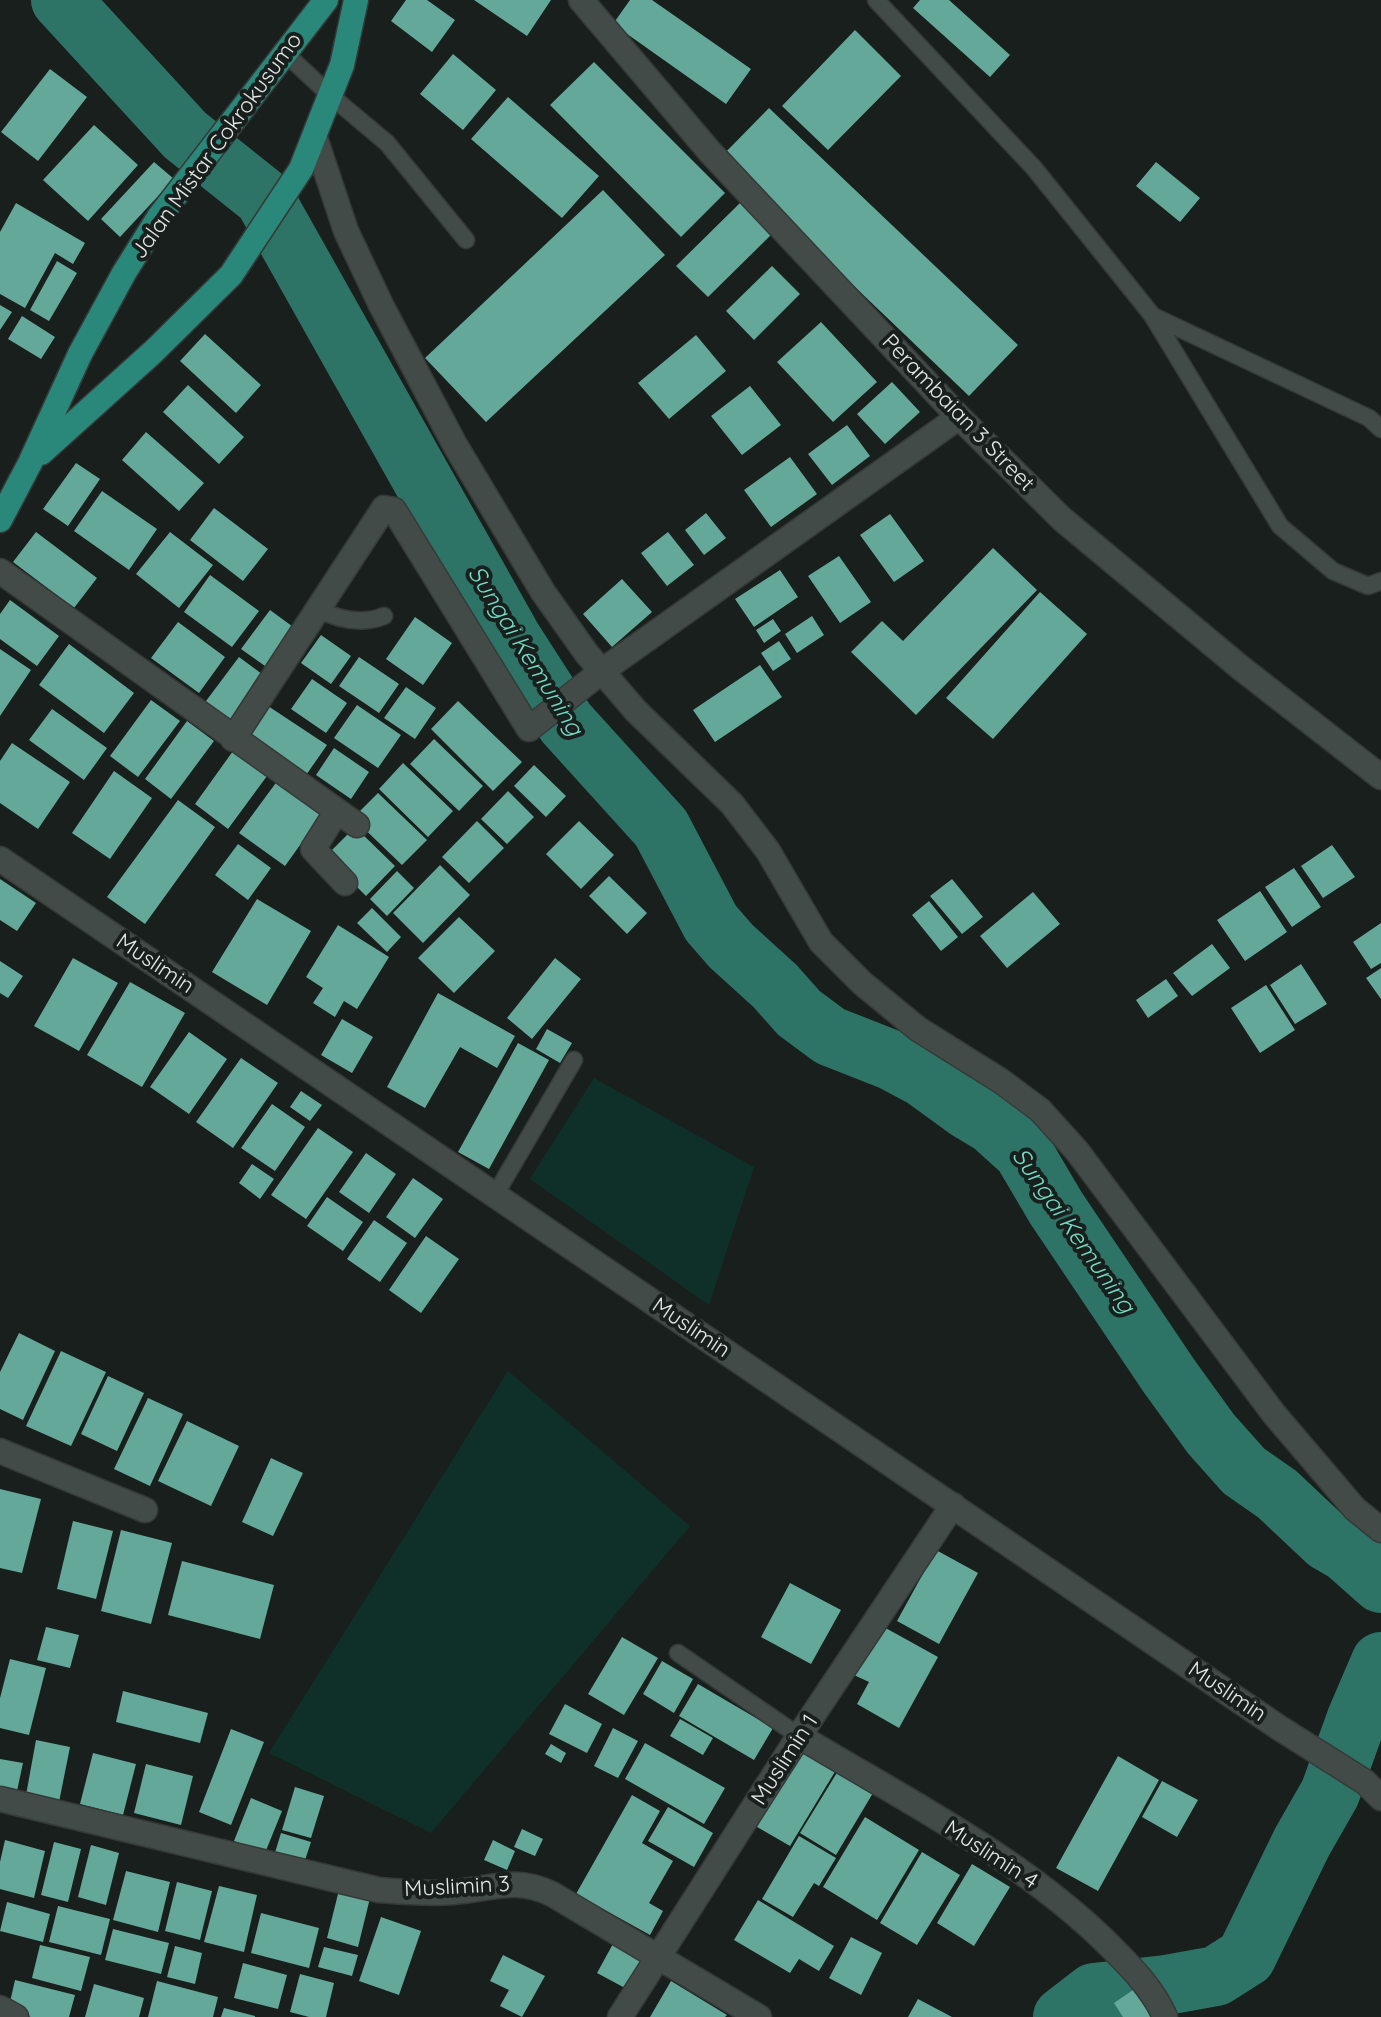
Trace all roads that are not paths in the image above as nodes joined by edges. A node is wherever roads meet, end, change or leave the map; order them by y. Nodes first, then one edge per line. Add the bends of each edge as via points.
1 (326, 0) edge
2 (356, 0) edge
3 (581, 0) edge
4 (876, 0) edge
5 (285, 53) junction
6 (331, 96) junction
7 (315, 138) junction
8 (466, 240) dead end
9 (1152, 315) junction
10 (959, 417) junction
11 (1381, 429) edge
12 (30, 463) junction
13 (0, 520) edge
14 (0, 571) edge
15 (1381, 581) edge
16 (318, 609) junction
17 (384, 616) dead end
18 (593, 679) junction
19 (233, 739) junction
20 (1381, 777) edge
21 (337, 811) junction
22 (357, 825) dead end
23 (0, 859) edge
24 (345, 883) dead end
25 (574, 1060) dead end
26 (495, 1195) junction
27 (0, 1451) edge
28 (953, 1505) junction
29 (145, 1510) dead end
30 (1381, 1530) edge
31 (678, 1653) dead end
32 (799, 1736) junction
33 (1373, 1790) edge
34 (0, 1799) edge
35 (659, 1958) junction
36 (0, 2008) edge
37 (1162, 2010) edge
38 (16, 2017) edge
39 (620, 2017) edge
40 (759, 2017) edge

1 - 5 main road, Jalan Mistar Cokrokusumo
2 - 6 main road
3 - 10 street, Perambaian 3 Street via 710,152
4 - 9 lane via 1034,168
5 - 6 lane
5 - 12 main road, Jalan Mistar Cokrokusumo via 159,217 124,273
6 - 7 main road
6 - 8 lane via 387,143
7 - 12 main road via 301,169 231,275
7 - 18 street via 346,231 381,305 455,445 543,592 587,654
9 - 11 lane via 1369,418
9 - 15 lane via 1280,526 1333,571 1368,586
10 - 18 street
10 - 20 street, Perambaian 3 Street via 1062,519
12 - 13 main road, Jalan Mistar Cokrokusumo
14 - 19 street
16 - 17 lane via 355,621
16 - 18 street via 388,507 529,729
16 - 19 street
18 - 30 street via 636,711 732,804 768,851 821,942 862,983 918,1029 1040,1110 1077,1151 1274,1414 1355,1509
19 - 21 street
21 - 22 street
21 - 24 street via 313,849
23 - 26 street, Muslimin
25 - 26 lane
26 - 28 street, Muslimin
27 - 29 street
28 - 32 street, Muslimin 1
28 - 33 street, Muslimin
31 - 32 lane
32 - 35 street, Muslimin 1
32 - 37 street, Muslimin 4 via 1004,1860 1067,1907 1127,1964
34 - 35 street, Muslimin 3 via 379,1890 453,1892 526,1884
35 - 39 street, Muslimin 1
35 - 40 street, Muslimin 3
36 - 38 street

